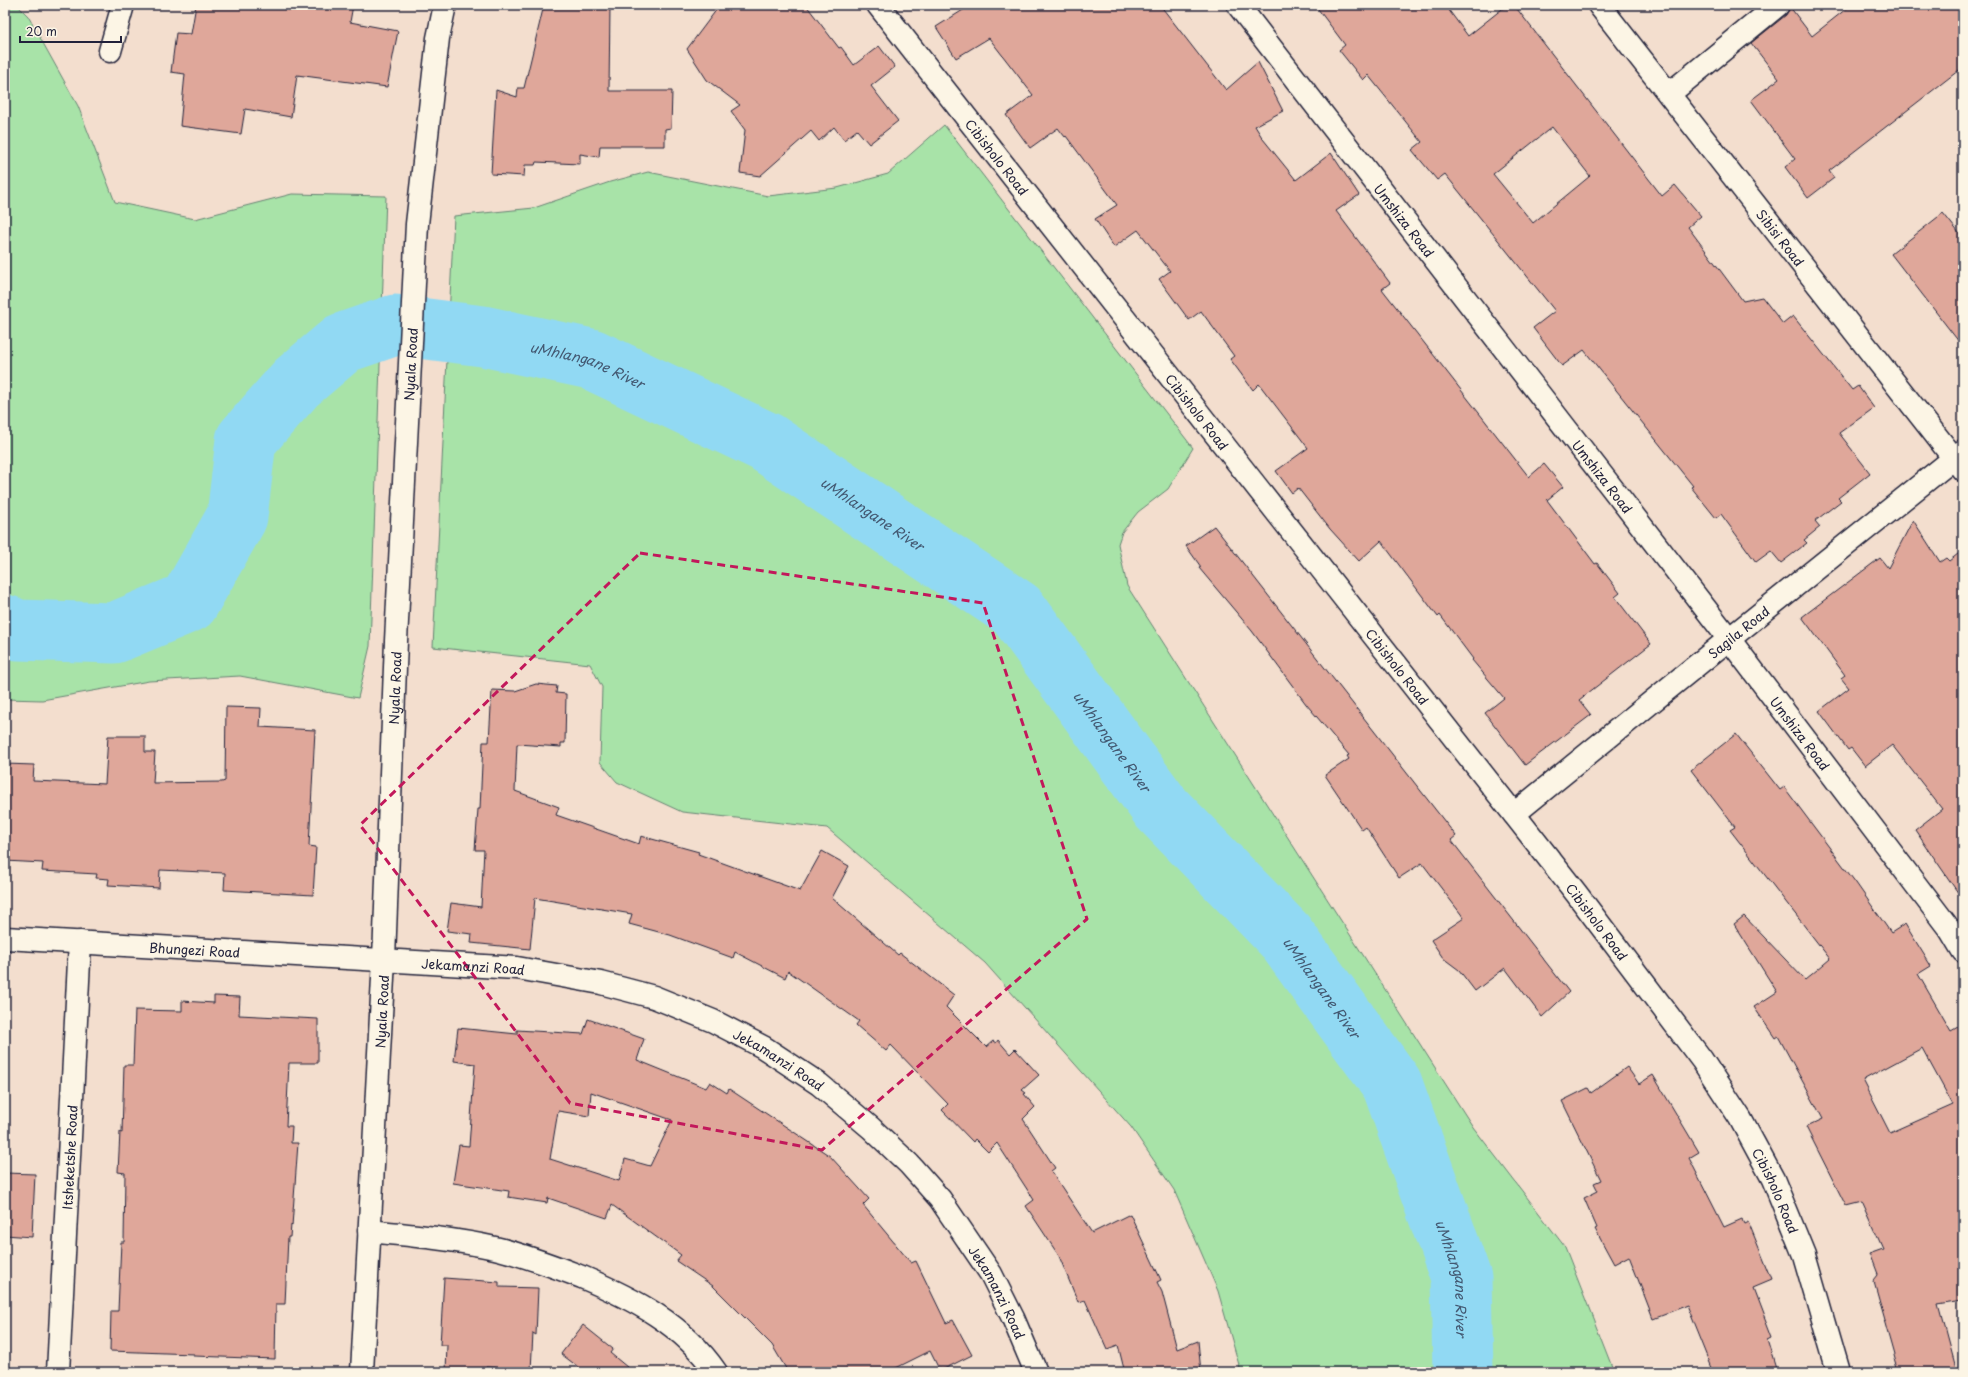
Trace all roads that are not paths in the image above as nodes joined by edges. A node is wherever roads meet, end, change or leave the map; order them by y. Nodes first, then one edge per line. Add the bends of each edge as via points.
1 (123, 5) edge
2 (445, 5) edge
3 (878, 5) edge
4 (1238, 5) edge
5 (1599, 5) edge
6 (1778, 5) edge
7 (110, 51) dead end
8 (1669, 94) junction
9 (1960, 460) edge
10 (1729, 639) junction
11 (1514, 814) junction
12 (5, 938) edge
13 (80, 942) junction
14 (1963, 951) edge
15 (384, 959) junction
16 (369, 1231) junction
17 (58, 1372) edge
18 (362, 1372) edge
19 (716, 1372) edge
20 (1036, 1372) edge
21 (1838, 1372) edge

1 - 7 street
2 - 15 street, Nyala Road via 438,38 417,224 396,641
3 - 11 street, Cibisholo Road
4 - 10 street, Umshiza Road
5 - 8 street, Sibisi Road
6 - 8 street
8 - 9 street, Sibisi Road
9 - 10 street, Sagila Road
10 - 11 street, Sagila Road
10 - 14 street, Umshiza Road via 1951,931
11 - 21 street, Cibisholo Road via 1702,1060 1740,1118 1773,1178 1804,1255
12 - 13 street, Bhungezi Road
13 - 15 street, Bhungezi Road
13 - 17 street, Itsheketshe Road
15 - 16 street, Nyala Road
15 - 20 street, Jekamanzi Road via 516,968 601,983 654,997 713,1021 764,1048 819,1084 871,1128 909,1164 940,1199 990,1274 1013,1318
16 - 18 street, Nyala Road
16 - 19 street via 443,1238 496,1248 544,1262 621,1294 653,1312 693,1345

